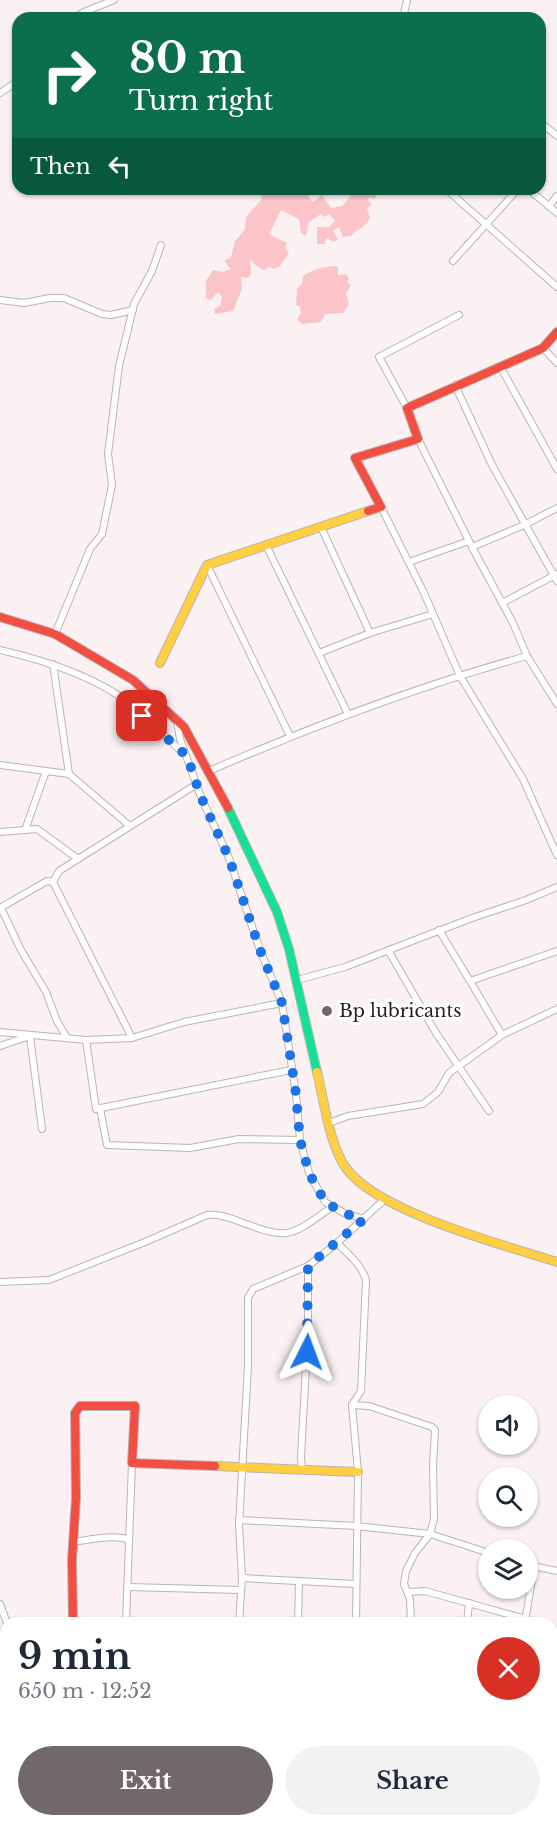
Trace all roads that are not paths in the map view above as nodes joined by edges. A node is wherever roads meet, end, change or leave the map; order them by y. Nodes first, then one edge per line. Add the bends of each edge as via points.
1 (114, 0) edge
2 (84, 12) edge
3 (453, 195) edge
4 (513, 195) edge
5 (535, 195) edge
6 (557, 196) edge
7 (549, 206) junction
8 (557, 213) edge
9 (486, 225) junction
10 (161, 245) dead end
11 (453, 261) dead end
12 (557, 287) edge
13 (0, 300) edge
14 (133, 310) junction
15 (459, 315) dead end
16 (557, 333) edge
17 (543, 348) junction
18 (557, 363) edge
19 (500, 366) junction
20 (455, 386) junction
21 (406, 408) junction
22 (418, 439) junction
23 (557, 469) edge
24 (381, 507) junction
25 (557, 508) edge
26 (524, 525) junction
27 (321, 526) junction
28 (470, 544) junction
29 (266, 545) junction
30 (409, 562) junction
31 (207, 565) junction
32 (556, 577) edge
33 (502, 603) junction
34 (433, 614) junction
35 (0, 617) edge
36 (370, 633) junction
37 (55, 634) junction
38 (0, 650) edge
39 (319, 653) junction
40 (527, 656) junction
41 (160, 663) dead end
42 (53, 664) junction
43 (460, 676) junction
44 (557, 704) edge
45 (348, 714) junction
46 (177, 720) junction
47 (290, 736) junction
48 (187, 756) junction
49 (0, 765) edge
50 (46, 771) junction
51 (209, 771) junction
52 (69, 774) junction
53 (196, 784) junction
54 (130, 826) junction
55 (25, 830) junction
56 (0, 832) edge
57 (557, 855) edge
58 (78, 859) junction
59 (53, 882) junction
60 (557, 887) edge
61 (1, 908) edge
62 (439, 930) junction
63 (388, 950) junction
64 (557, 951) edge
65 (297, 980) junction
66 (470, 981) junction
67 (282, 1003) junction
68 (557, 1009) edge
69 (0, 1032) edge
70 (502, 1035) junction
71 (30, 1036) junction
72 (67, 1038) junction
73 (132, 1038) junction
74 (86, 1040) junction
75 (0, 1046) edge
76 (458, 1066) junction
77 (291, 1070) junction
78 (100, 1108) junction
79 (489, 1111) dead end
80 (329, 1123) junction
81 (42, 1130) dead end
82 (300, 1140) junction
83 (381, 1197) junction
84 (332, 1207) junction
85 (363, 1220) junction
86 (337, 1243) junction
87 (557, 1263) edge
88 (308, 1266) junction
89 (0, 1282) edge
90 (352, 1405) junction
91 (132, 1463) junction
92 (243, 1467) junction
93 (302, 1470) junction
94 (358, 1472) junction
95 (240, 1520) junction
96 (356, 1526) junction
97 (430, 1534) junction
98 (128, 1539) junction
99 (73, 1542) junction
100 (478, 1549) edge
101 (538, 1567) edge
102 (557, 1570) edge
103 (242, 1578) junction
104 (299, 1581) junction
105 (355, 1584) junction
106 (129, 1587) junction
107 (240, 1590) junction
108 (408, 1592) junction
109 (527, 1599) edge
110 (469, 1603) junction
111 (74, 1617) edge
112 (126, 1617) edge
113 (239, 1617) edge
114 (297, 1617) edge
115 (356, 1617) edge
116 (411, 1617) edge
117 (467, 1617) edge
118 (513, 1617) edge
119 (525, 1617) edge

1 - 2 street
3 - 9 street
4 - 9 street
5 - 7 street
6 - 7 street
7 - 8 street
9 - 11 street
9 - 12 street
10 - 14 street
13 - 14 street via 24,303 64,298 102,314
14 - 37 street via 119,366 108,454 112,485 102,534 90,549
15 - 21 street via 379,357
16 - 17 main road
17 - 18 street
17 - 19 main road
19 - 20 main road
19 - 23 street
20 - 21 main road
20 - 26 street
21 - 22 main road
22 - 24 main road via 355,458
22 - 28 street
24 - 27 main road
24 - 30 street
25 - 26 street
26 - 28 street
26 - 32 street
27 - 29 main road
27 - 36 street
28 - 30 street
28 - 33 street
29 - 31 main road
29 - 39 street
30 - 34 street
31 - 41 main road
31 - 47 street
32 - 33 street
33 - 40 street
34 - 36 street
34 - 43 street
35 - 37 main road
36 - 39 street
37 - 46 main road via 133,680
38 - 42 street
39 - 45 street
40 - 43 street
40 - 44 street
42 - 48 street via 128,702
42 - 52 street
43 - 45 street
43 - 57 street via 523,779
45 - 47 street
46 - 48 street
46 - 51 main road
47 - 51 street
48 - 53 street
49 - 50 street
50 - 52 street
50 - 55 street
51 - 65 main road via 277,912
52 - 54 street
53 - 54 street
53 - 67 street via 229,858
54 - 58 street
55 - 56 street
55 - 58 street via 37,829
58 - 59 street via 59,871
59 - 61 street via 47,881
59 - 73 street
60 - 62 street
61 - 72 street
62 - 63 street
62 - 66 street
63 - 65 street
63 - 76 street
64 - 66 street
65 - 80 main road
66 - 70 street
67 - 73 street via 184,1022
67 - 77 street
68 - 70 street
69 - 71 street
70 - 76 street
71 - 72 street
71 - 75 street
71 - 81 street
72 - 74 street
73 - 74 street
74 - 78 street via 96,1109
76 - 79 street
76 - 80 street via 423,1104
77 - 78 street
77 - 82 street
78 - 82 street via 107,1145 190,1148 239,1139
80 - 83 main road via 346,1168
82 - 84 street via 309,1173
83 - 85 street
83 - 87 main road via 449,1227
84 - 85 street
84 - 89 street via 288,1234 275,1234 217,1214 207,1215 49,1280
85 - 86 street
86 - 88 street
86 - 90 street via 355,1260 366,1280 361,1391
88 - 92 street via 252,1289 248,1298
88 - 93 street
90 - 94 street
90 - 97 street via 369,1406 435,1430 434,1519
91 - 92 main road
91 - 98 street
91 - 99 main road via 135,1406 80,1406 75,1413
92 - 93 main road
92 - 95 street
93 - 94 main road
94 - 96 street
95 - 96 street
95 - 103 street
96 - 97 street
96 - 105 street
97 - 100 street
97 - 108 street via 406,1571 404,1584
98 - 99 street
98 - 106 street
99 - 111 main road
101 - 102 street
103 - 104 street
103 - 107 street
104 - 105 street
104 - 114 street
105 - 115 street
106 - 107 street
106 - 112 street
107 - 113 street
108 - 110 street via 425,1591
108 - 116 street
109 - 119 street
110 - 117 street
110 - 118 street

